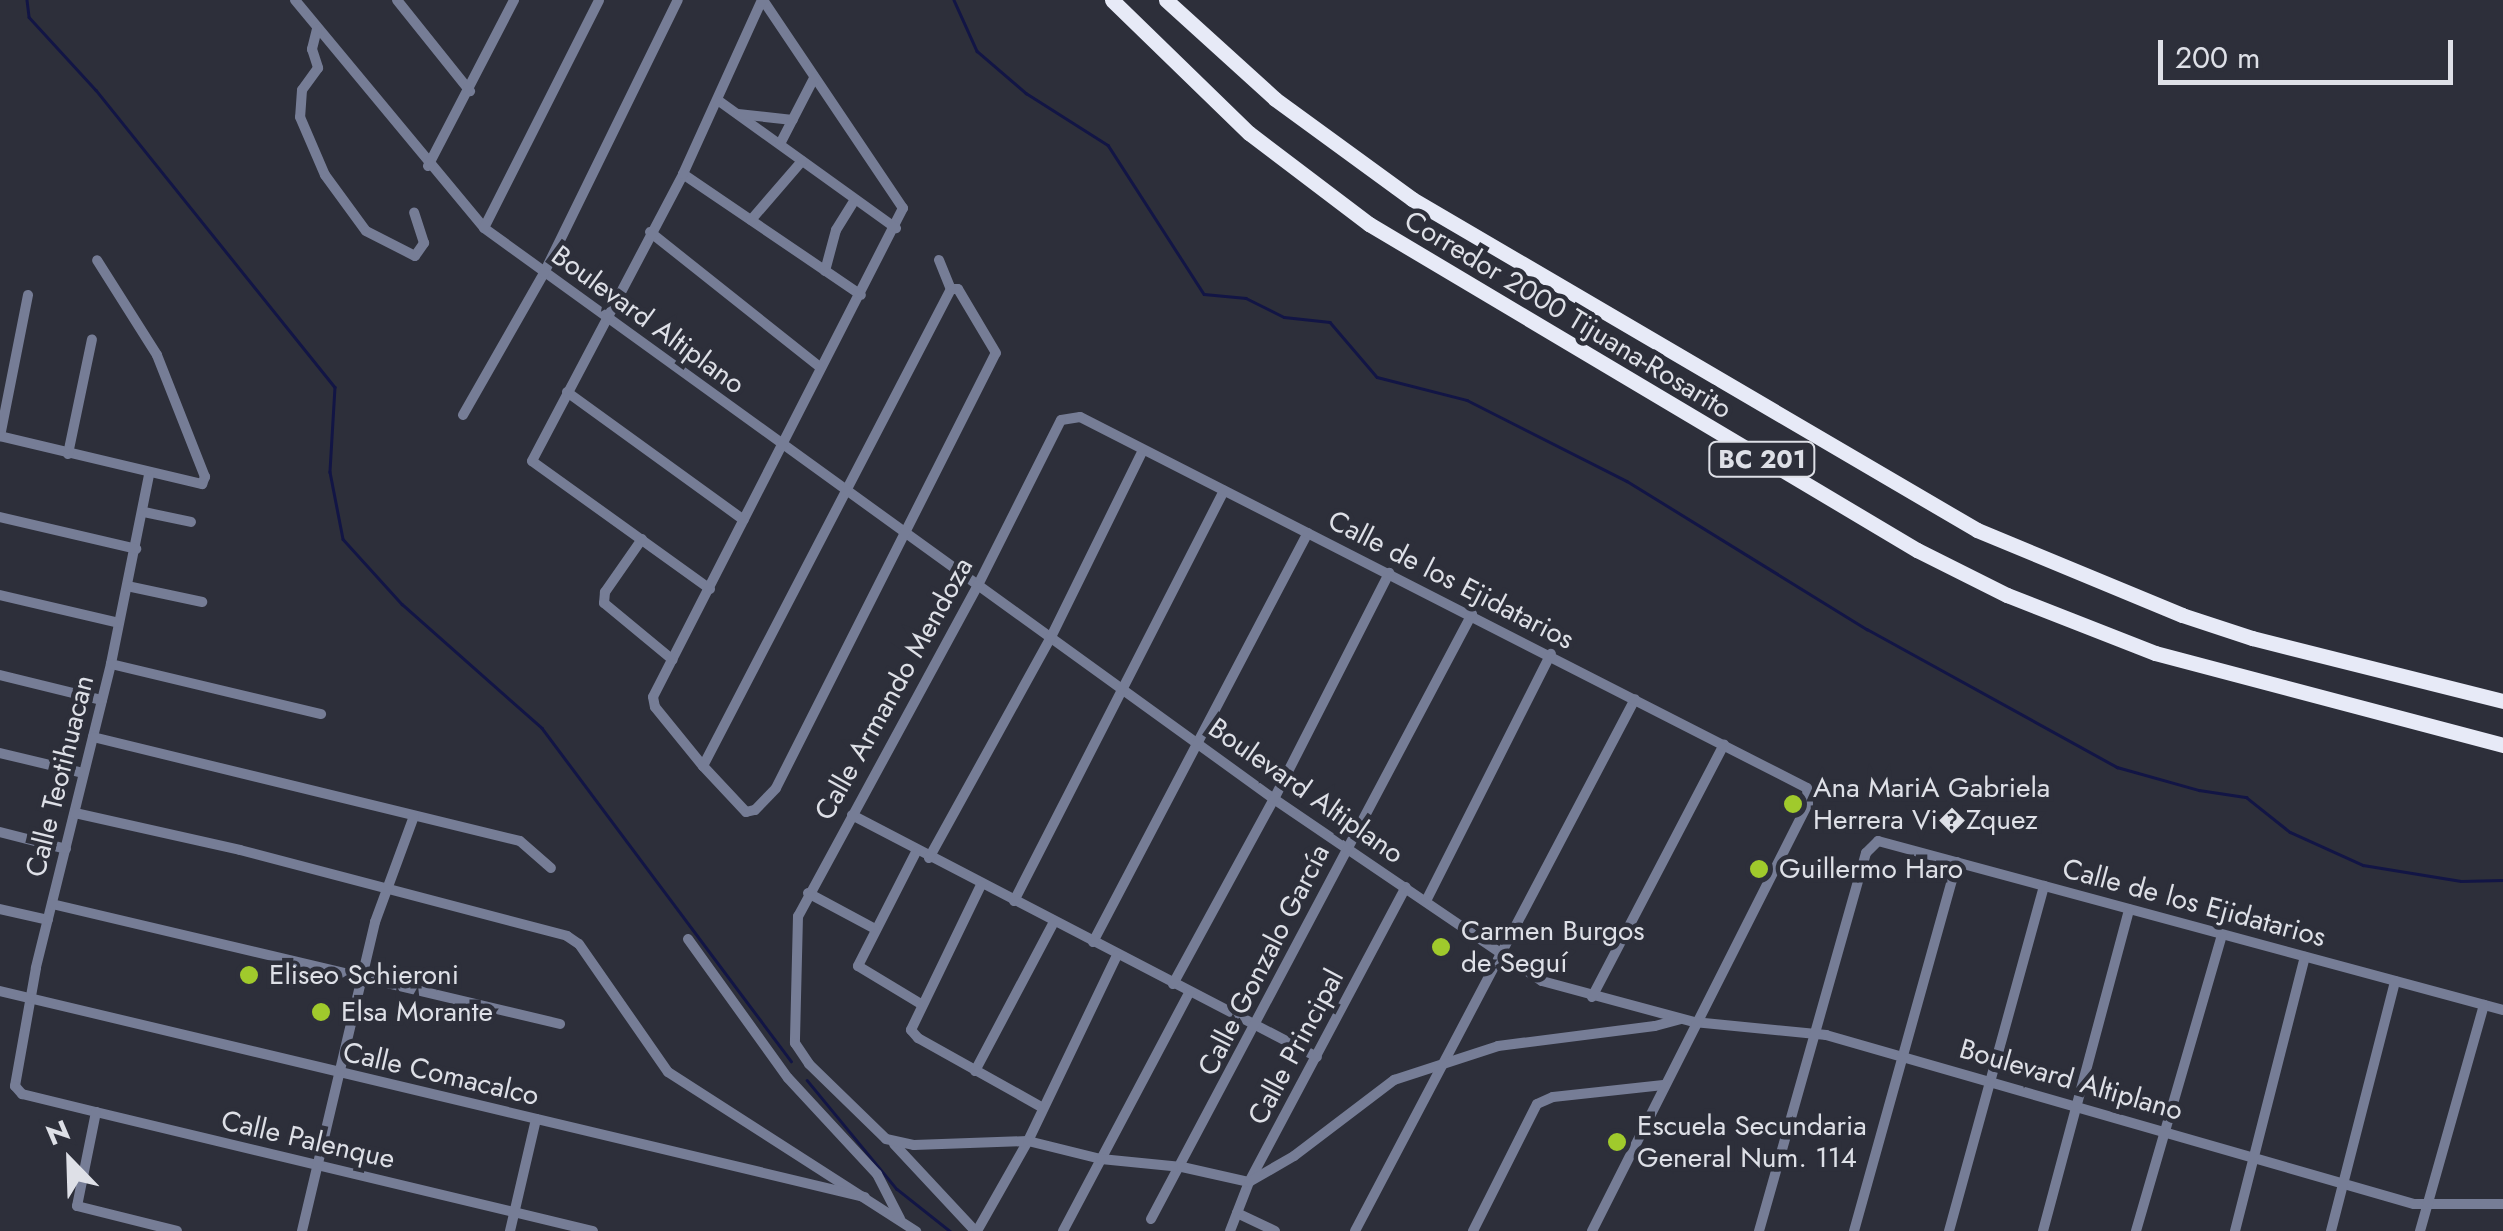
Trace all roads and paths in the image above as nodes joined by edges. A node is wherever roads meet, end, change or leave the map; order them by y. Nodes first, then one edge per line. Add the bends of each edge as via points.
1 (295, 0) edge
2 (397, 0) edge
3 (496, 0) edge
4 (514, 0) edge
5 (599, 0) edge
6 (678, 0) edge
7 (762, 0) edge
8 (1112, 0) edge
9 (1166, 0) edge
10 (507, 14) junction
11 (317, 29) junction
12 (814, 78) junction
13 (470, 91) junction
14 (719, 100) junction
15 (737, 114) junction
16 (793, 120) junction
17 (780, 144) junction
18 (802, 162) junction
19 (428, 166) junction
20 (683, 174) junction
21 (855, 198) junction
22 (414, 213) dead end
23 (751, 220) junction
24 (484, 228) junction
25 (896, 228) junction
26 (650, 232) junction
27 (97, 260) dead end
28 (939, 260) dead end
29 (825, 271) junction
30 (544, 273) junction
31 (952, 288) junction
32 (28, 295) dead end
33 (862, 296) junction
34 (606, 316) junction
35 (92, 339) dead end
36 (821, 368) junction
37 (567, 392) junction
38 (462, 415) dead end
39 (1068, 416) joint
40 (0, 436) edge
41 (782, 446) junction
42 (1143, 450) junction
43 (68, 454) junction
44 (150, 475) junction
45 (848, 491) junction
46 (1224, 491) junction
47 (144, 512) junction
48 (0, 517) edge
49 (744, 520) junction
50 (192, 522) dead end
51 (905, 532) junction
52 (1308, 533) junction
53 (642, 539) junction
54 (136, 549) junction
55 (1389, 574) junction
56 (978, 585) junction
57 (127, 586) junction
58 (710, 589) junction
59 (0, 595) edge
60 (202, 602) dead end
61 (1472, 614) junction
62 (119, 624) junction
63 (1051, 637) junction
64 (1550, 654) junction
65 (672, 660) junction
66 (111, 664) junction
67 (0, 675) edge
68 (1125, 691) junction
69 (1635, 698) junction
70 (102, 700) junction
71 (2503, 701) edge
72 (321, 714) dead end
73 (93, 737) junction
74 (1198, 744) junction
75 (1724, 744) junction
76 (2503, 745) edge
77 (0, 753) edge
78 (703, 766) junction
79 (83, 773) junction
80 (1274, 799) junction
81 (75, 813) junction
82 (852, 815) junction
83 (414, 816) junction
84 (0, 832) edge
85 (1347, 848) junction
86 (66, 849) junction
87 (916, 852) junction
88 (929, 858) junction
89 (1957, 862) junction
90 (551, 868) dead end
91 (981, 885) junction
92 (2044, 886) junction
93 (1406, 887) junction
94 (386, 890) junction
95 (808, 893) junction
96 (1014, 901) junction
97 (1426, 901) junction
98 (52, 904) junction
99 (0, 910) edge
100 (2129, 910) junction
101 (48, 920) junction
102 (1054, 922) junction
103 (875, 929) junction
104 (2222, 935) junction
105 (688, 939) dead end
106 (1093, 942) junction
107 (1117, 955) junction
108 (1500, 956) junction
109 (2304, 957) junction
110 (361, 977) junction
111 (2395, 981) junction
112 (1173, 984) junction
113 (0, 991) edge
114 (1189, 992) junction
115 (1592, 997) junction
116 (30, 998) junction
117 (921, 1004) junction
118 (2484, 1005) junction
119 (2503, 1010) edge
120 (1682, 1018) junction
121 (1694, 1022) junction
122 (560, 1024) dead end
123 (1255, 1026) junction
124 (1815, 1033) junction
125 (1317, 1056) junction
126 (1901, 1056) junction
127 (1447, 1062) junction
128 (809, 1064) junction
129 (975, 1071) junction
130 (340, 1074) junction
131 (788, 1078) junction
132 (1990, 1080) junction
133 (1664, 1084) junction
134 (15, 1086) joint
135 (2078, 1105) junction
136 (1043, 1108) junction
137 (96, 1112) junction
138 (536, 1119) junction
139 (2166, 1130) junction
140 (1028, 1141) junction
141 (894, 1144) junction
142 (2254, 1155) junction
143 (1101, 1159) junction
144 (318, 1165) junction
145 (1182, 1166) junction
146 (2342, 1180) junction
147 (1249, 1182) junction
148 (872, 1199) junction
149 (2503, 1204) edge
150 (2426, 1206) junction
151 (514, 1211) junction
152 (1236, 1213) junction
153 (900, 1220) junction
154 (1152, 1220) dead end
155 (177, 1231) edge
156 (302, 1231) edge
157 (510, 1231) edge
158 (593, 1231) edge
159 (916, 1231) edge
160 (976, 1231) edge
161 (1063, 1231) edge
162 (1230, 1231) edge
163 (1275, 1231) edge
164 (1355, 1231) edge
165 (1472, 1231) edge
166 (1592, 1231) edge
167 (1759, 1231) edge
168 (1854, 1231) edge
169 (1949, 1231) edge
170 (2043, 1231) edge
171 (2136, 1231) edge
172 (2235, 1231) edge
173 (2331, 1231) edge
174 (2420, 1231) edge

1 - 11 street, Boulevard Altiplano
2 - 13 street
3 - 10 street
4 - 10 street
5 - 24 street
6 - 30 street
7 - 12 street
7 - 14 street
8 - 76 highway, Corredor 2000 Tijuana-Rosarito / BC 201 via 1250,134 1369,224 1918,550 2007,595 2155,653
9 - 71 highway, Corredor 2000 Tijuana-Rosarito / BC 201 via 1275,100 1412,199 1933,507 2182,616
10 - 13 street
11 - 19 street, Boulevard Altiplano
11 - 22 street via 312,50 318,68 302,90 300,116 325,174 366,231 415,256 424,243
12 - 16 street
12 - 25 street via 902,200
13 - 19 street
14 - 15 street
14 - 20 street
15 - 16 street
15 - 17 street
16 - 17 street
17 - 18 street
18 - 21 street
18 - 23 street
19 - 24 street, Boulevard Altiplano
20 - 23 street
20 - 26 street
21 - 25 street
21 - 29 street via 836,230
23 - 29 street
24 - 30 street, Boulevard Altiplano
25 - 33 street
26 - 34 street
26 - 36 street
27 - 44 street via 157,355 205,477 202,484
28 - 31 street
29 - 33 street
30 - 34 street, Boulevard Altiplano
30 - 38 street
31 - 45 street
31 - 51 street via 997,350
32 - 40 street
33 - 36 street
34 - 37 street
34 - 41 street, Boulevard Altiplano
35 - 43 street
36 - 41 street
37 - 49 street
37 - 53 street via 532,459
39 - 42 street, Calle de los Ejidatarios
39 - 56 street, Calle Armando Mendoza via 1057,425
40 - 43 street
41 - 45 street, Boulevard Altiplano
41 - 49 street
42 - 46 street, Calle de los Ejidatarios
42 - 63 street
43 - 44 street
44 - 47 street, Calle Teotihuacan
45 - 51 street, Boulevard Altiplano
45 - 78 street
46 - 52 street, Calle de los Ejidatarios
46 - 68 street
47 - 50 street
47 - 54 street, Calle Teotihuacan
48 - 54 street
49 - 58 street
51 - 56 street, Boulevard Altiplano
51 - 78 street via 776,788 755,810 742,808
52 - 55 street, Calle de los Ejidatarios
52 - 74 street
53 - 58 street
53 - 65 street via 604,603
54 - 57 street, Calle Teotihuacan
55 - 61 street, Calle de los Ejidatarios
55 - 80 street
56 - 63 street, Boulevard Altiplano
56 - 82 street, Calle Armando Mendoza
57 - 60 street
57 - 62 street, Calle Teotihuacan
58 - 65 street
59 - 62 street
61 - 64 street, Calle de los Ejidatarios
61 - 85 street, Calle Gonzalo García
62 - 66 street, Calle Teotihuacan
63 - 68 street, Boulevard Altiplano
63 - 88 street
64 - 69 street, Calle de los Ejidatarios
64 - 97 street
65 - 78 street via 653,703
66 - 70 street, Calle Teotihuacan
66 - 72 street
67 - 70 street
68 - 74 street, Boulevard Altiplano
68 - 96 street
69 - 75 street, Calle de los Ejidatarios
69 - 108 street
70 - 73 street, Calle Teotihuacan
73 - 79 street, Calle Teotihuacan
73 - 83 street
74 - 80 street, Boulevard Altiplano
74 - 106 street
75 - 115 street
75 - 121 street, Calle de los Ejidatarios via 1809,793
77 - 79 street
79 - 81 street, Calle Teotihuacan
80 - 85 street, Boulevard Altiplano
80 - 112 street
81 - 86 street, Calle Teotihuacan
81 - 94 street
82 - 87 street
82 - 95 street, Calle Armando Mendoza
83 - 90 street via 520,841
83 - 94 street
84 - 86 street
85 - 93 street, Boulevard Altiplano
85 - 123 street, Calle Gonzalo García
86 - 98 street, Calle Teotihuacan
87 - 88 street
87 - 103 street
88 - 91 street
89 - 92 street, Calle de los Ejidatarios
89 - 124 street, Calle de los Ejidatarios via 1873,843
89 - 126 street
91 - 96 street
91 - 117 street
92 - 100 street, Calle de los Ejidatarios
92 - 132 street
93 - 97 street, Boulevard Altiplano
93 - 125 street, Calle Principal
94 - 110 street
94 - 148 street via 580,944 668,1072
95 - 103 street
95 - 128 street, Calle Armando Mendoza via 798,916 795,1043
96 - 102 street
97 - 108 street, Boulevard Altiplano
98 - 101 street, Calle Teotihuacan
98 - 110 street
99 - 101 street
100 - 104 street, Calle de los Ejidatarios
100 - 135 street
101 - 116 street, Calle Teotihuacan
102 - 106 street
102 - 129 street
103 - 117 street via 859,968
104 - 109 street, Calle de los Ejidatarios
104 - 139 street
105 - 131 street
106 - 107 street
107 - 112 street
107 - 136 street
108 - 115 street, Boulevard Altiplano via 1542,981
108 - 127 street
109 - 111 street, Calle de los Ejidatarios
109 - 142 street
110 - 122 street
110 - 130 street
111 - 118 street, Calle de los Ejidatarios
111 - 146 street
112 - 114 street
113 - 116 street, Calle Comacalco
114 - 123 street
114 - 143 street
115 - 120 street, Boulevard Altiplano
116 - 130 street, Calle Comacalco
116 - 134 street, Calle Teotihuacan
117 - 129 street via 913,1034
118 - 119 street, Calle de los Ejidatarios
118 - 150 street
120 - 121 street, Boulevard Altiplano
120 - 127 street via 1498,1046
121 - 124 street, Boulevard Altiplano
121 - 133 street
123 - 125 street
123 - 145 street, Calle Gonzalo García
124 - 126 street, Boulevard Altiplano
124 - 167 street
125 - 147 street, Calle Principal
126 - 132 street, Boulevard Altiplano
126 - 168 street
127 - 147 street via 1385,1085
127 - 164 street
128 - 131 street
128 - 141 street
129 - 136 street
130 - 138 street, Calle Comacalco
130 - 144 street
131 - 153 street via 877,1174
132 - 135 street, Boulevard Altiplano
132 - 169 street
133 - 165 street via 1537,1104
133 - 166 street
134 - 137 street, Calle Palenque via 22,1094
135 - 139 street, Boulevard Altiplano
135 - 170 street
136 - 140 street
137 - 144 street, Calle Palenque
137 - 155 street via 76,1206
138 - 148 street, Calle Comacalco
138 - 151 street
139 - 142 street, Boulevard Altiplano
139 - 171 street
140 - 141 street
140 - 143 street
140 - 160 street
141 - 160 street
142 - 146 street, Boulevard Altiplano
142 - 172 street
143 - 145 street
143 - 161 street
144 - 151 street, Calle Palenque
144 - 156 street
145 - 147 street
145 - 154 street, Calle Gonzalo García
146 - 150 street, Boulevard Altiplano
146 - 173 street
147 - 152 street, Calle Principal
148 - 153 street
149 - 150 street, Boulevard Altiplano
150 - 174 street
151 - 157 street
151 - 158 street, Calle Palenque
152 - 162 street, Calle Principal
152 - 163 street
153 - 159 street

